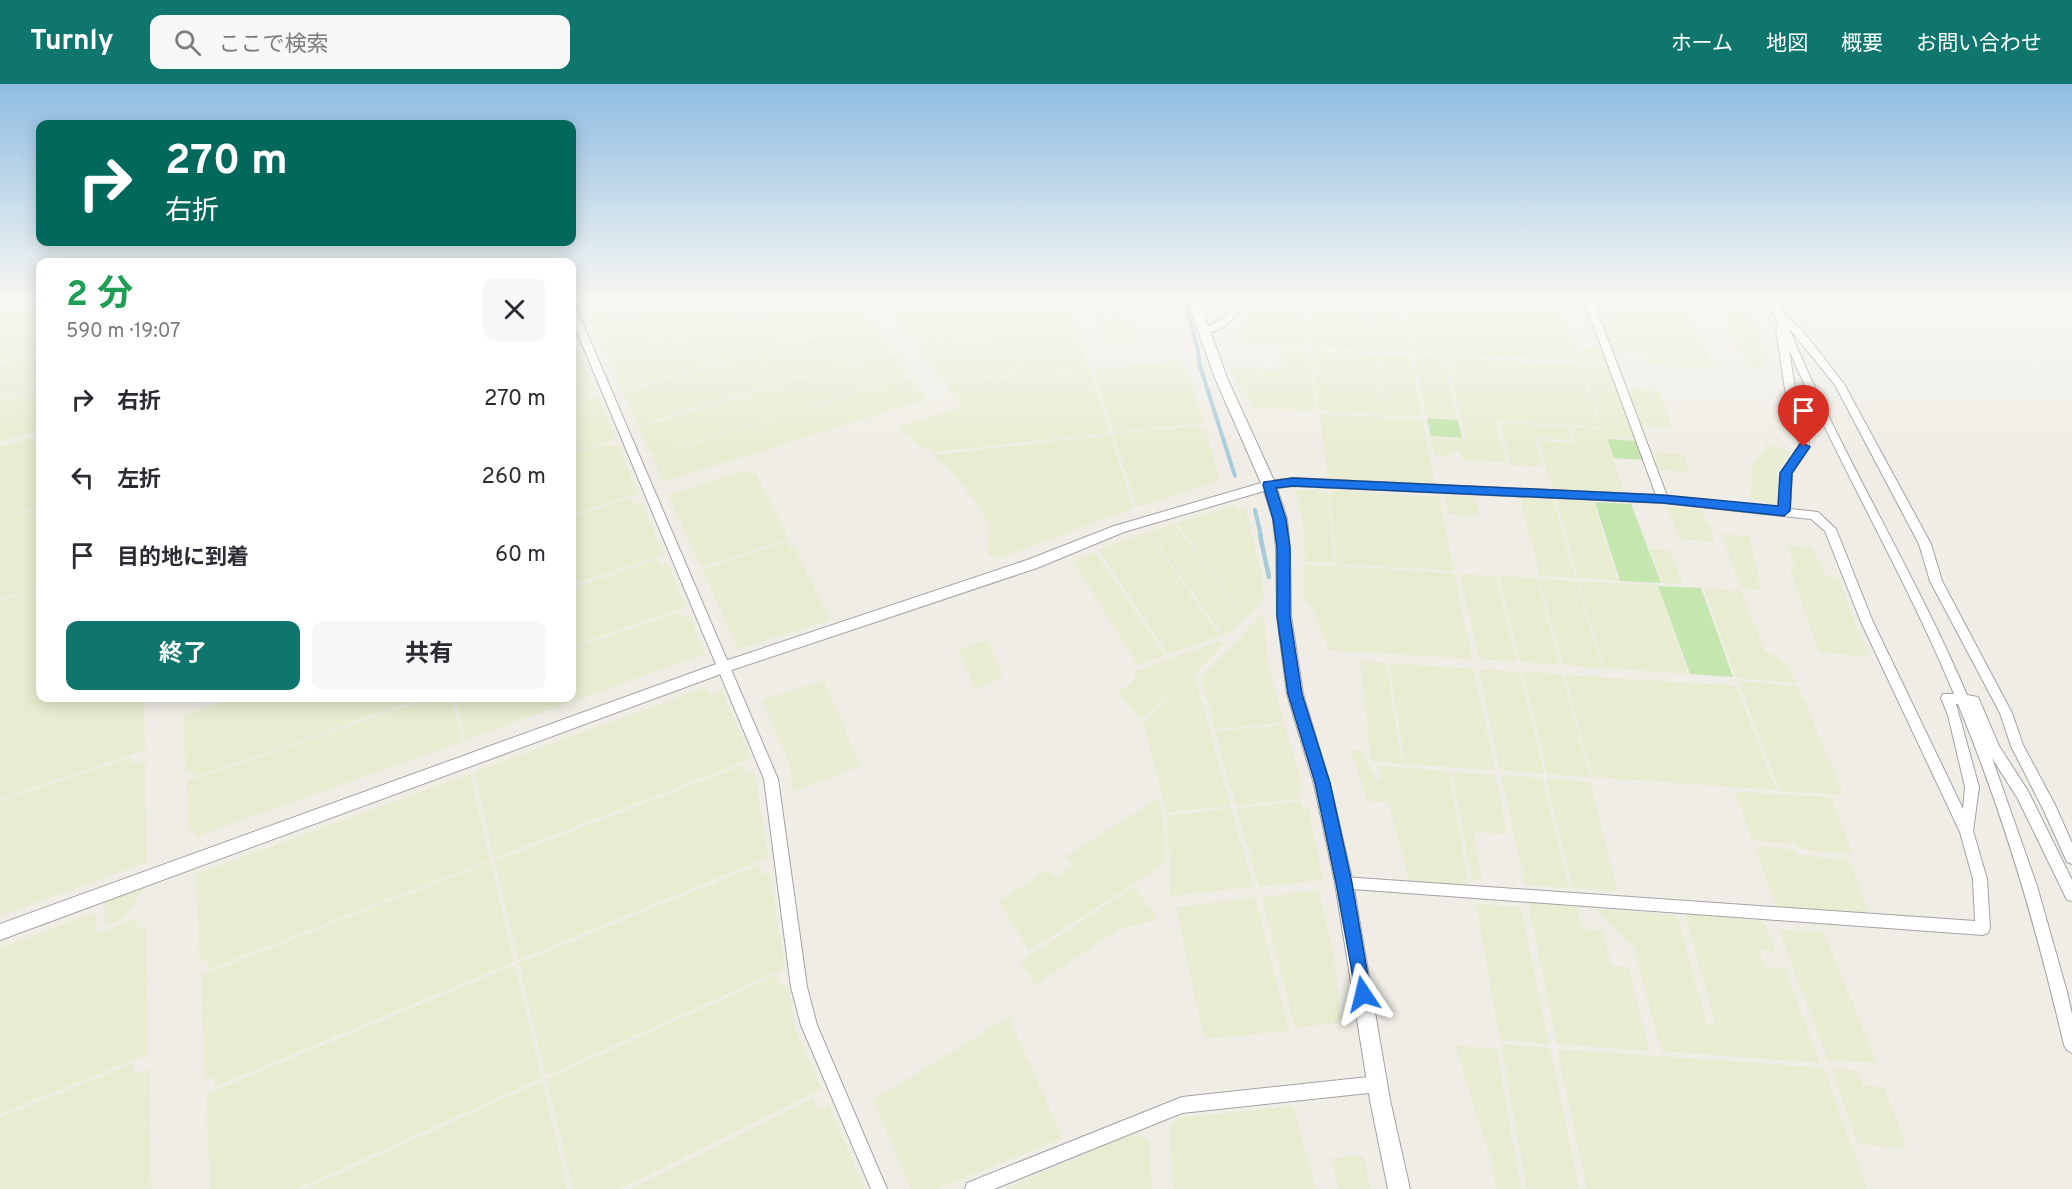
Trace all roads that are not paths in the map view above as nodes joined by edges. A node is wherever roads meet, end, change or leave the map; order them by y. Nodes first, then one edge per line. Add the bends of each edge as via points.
1 (588, 349) edge
2 (1210, 349) edge
3 (1606, 349) edge
4 (1784, 349) edge
5 (1794, 349) edge
6 (1812, 349) edge
7 (1269, 485) junction
8 (1663, 499) junction
9 (1784, 511) junction
10 (724, 667) junction
11 (1961, 700) junction
12 (1967, 832) junction
13 (2072, 858) edge
14 (2068, 880) edge
15 (1344, 883) junction
16 (2072, 895) edge
17 (0, 932) edge
18 (2072, 1045) edge
19 (1378, 1084) junction
20 (879, 1189) edge
21 (973, 1189) edge
22 (1399, 1189) edge

1 - 10 street
2 - 7 street
3 - 8 street
4 - 9 street via 1804,447 1786,473
5 - 11 street via 1932,630
6 - 13 street via 1839,384 1925,544 1936,581 2006,713
7 - 8 street via 1293,482
7 - 10 street via 1119,529 995,577
7 - 15 street via 1280,519 1284,616 1295,694 1322,783
8 - 9 street
9 - 12 street via 1814,515 1830,529 1867,622
10 - 17 street
10 - 20 street via 771,778 799,987 809,1025
11 - 12 street via 1947,698 1972,787
11 - 14 street via 1974,701 1993,748
11 - 18 street via 1999,793 2041,922
12 - 15 street via 1980,879 1983,928
14 - 16 street
15 - 19 street
19 - 21 street via 1182,1105
19 - 22 street

